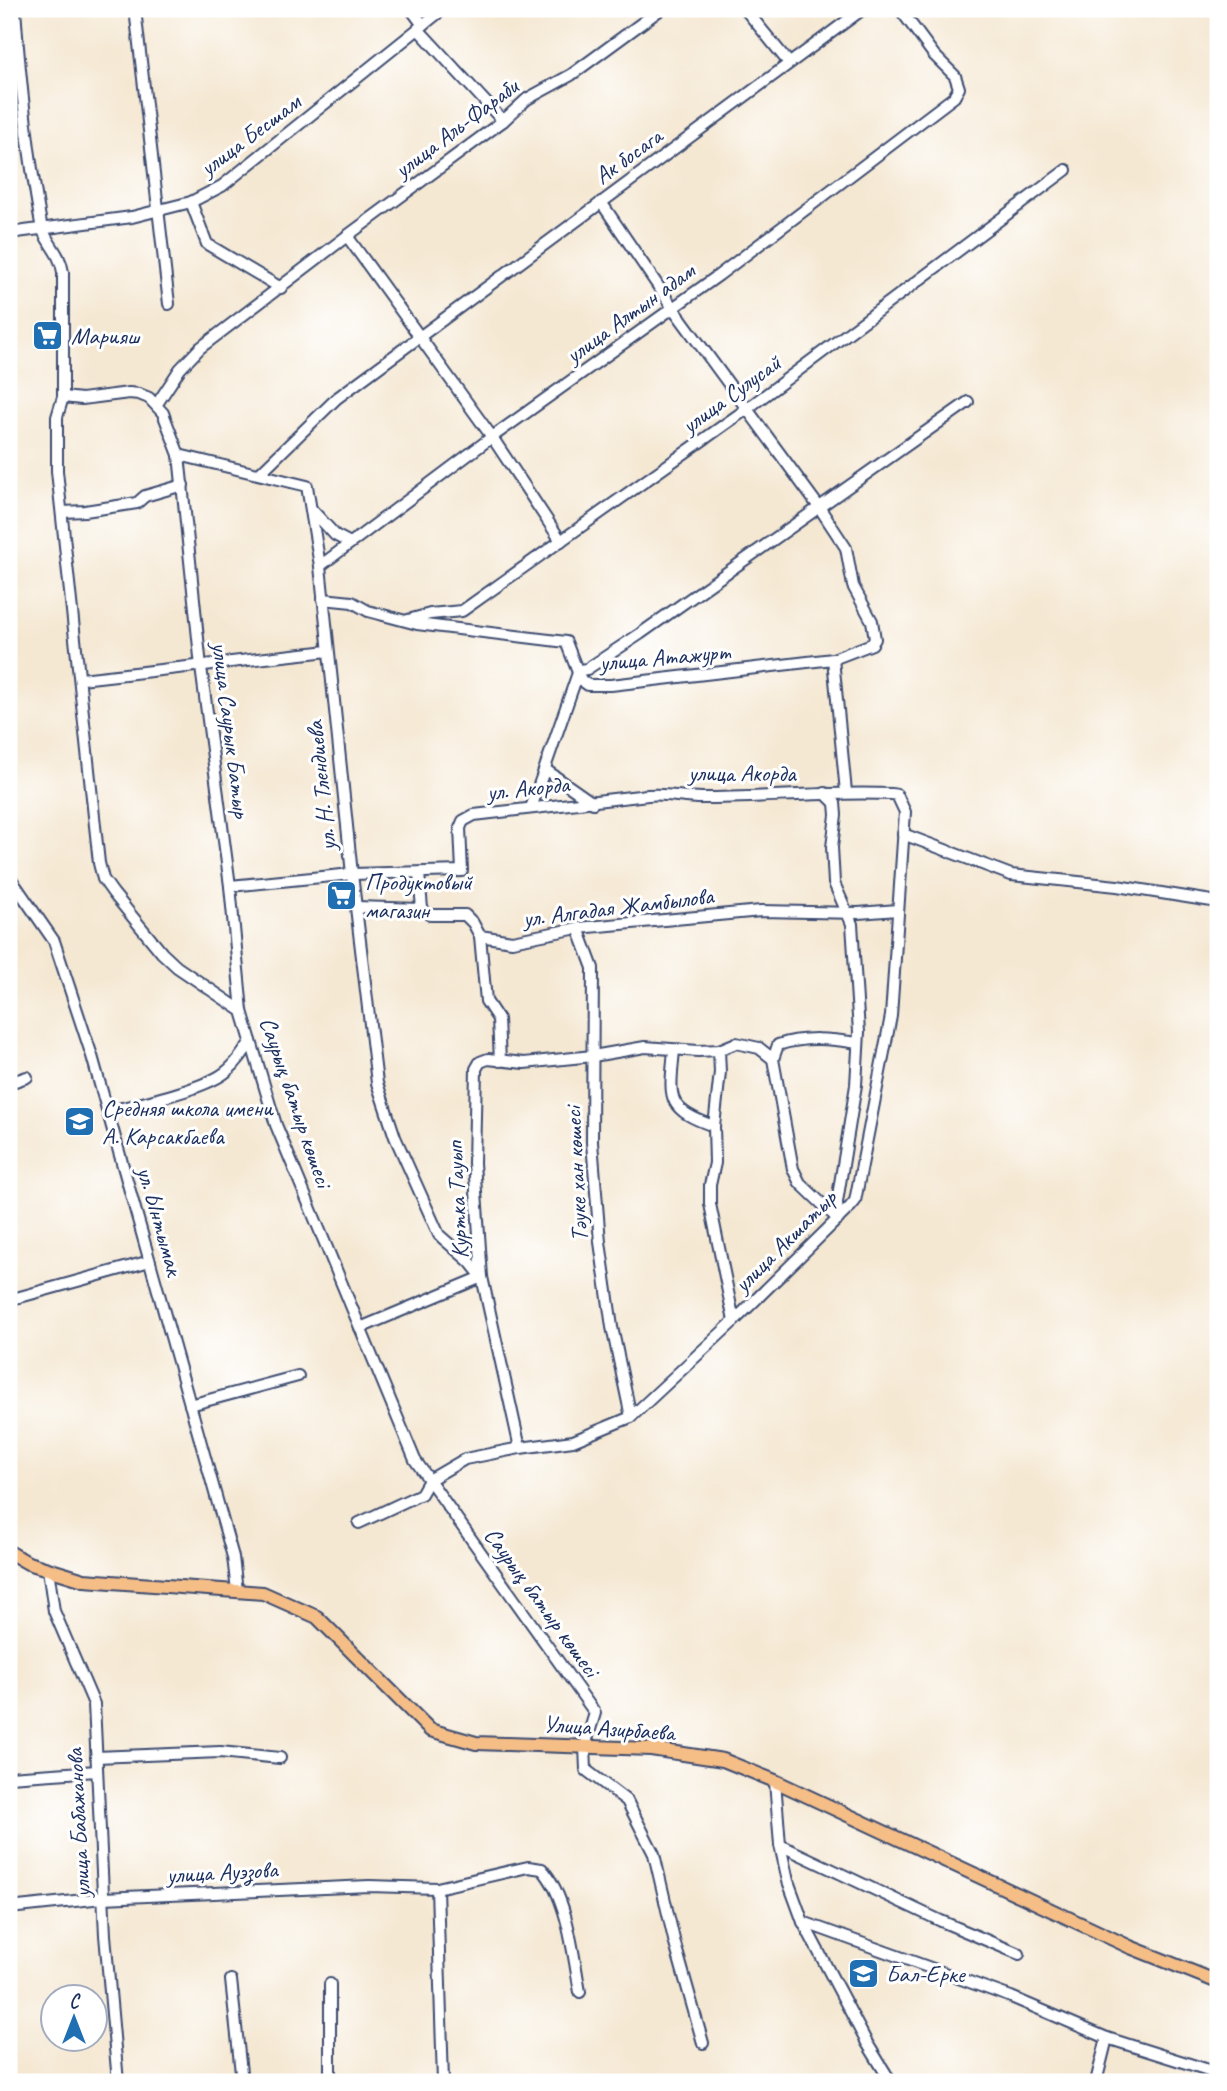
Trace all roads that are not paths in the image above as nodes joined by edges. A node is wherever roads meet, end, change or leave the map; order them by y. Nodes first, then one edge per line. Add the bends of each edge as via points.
1 (15, 9) edge
2 (135, 9) edge
3 (411, 9) edge
4 (443, 9) edge
5 (661, 9) edge
6 (745, 9) edge
7 (863, 9) edge
8 (900, 9) edge
9 (421, 27) junction
10 (789, 63) junction
11 (503, 121) junction
12 (1066, 170) dead end
13 (191, 202) junction
14 (601, 202) junction
15 (159, 210) junction
16 (42, 228) junction
17 (9, 233) edge
18 (347, 236) junction
19 (281, 288) junction
20 (169, 304) dead end
21 (673, 308) junction
22 (419, 337) junction
23 (63, 397) junction
24 (968, 402) dead end
25 (157, 404) junction
26 (748, 408) junction
27 (492, 437) junction
28 (179, 455) junction
29 (259, 474) junction
30 (183, 485) junction
31 (819, 506) junction
32 (311, 508) junction
33 (62, 512) junction
34 (561, 541) junction
35 (350, 542) junction
36 (320, 566) junction
37 (323, 599) junction
38 (406, 621) junction
39 (328, 651) junction
40 (833, 659) junction
41 (201, 667) junction
42 (579, 670) junction
43 (81, 679) junction
44 (546, 770) junction
45 (846, 792) junction
46 (825, 793) junction
47 (892, 794) joint
48 (593, 803) junction
49 (531, 808) junction
50 (903, 834) junction
51 (419, 873) junction
52 (352, 874) junction
53 (9, 876) edge
54 (230, 886) junction
55 (1218, 902) edge
56 (356, 907) junction
57 (422, 909) junction
58 (898, 910) junction
59 (848, 913) junction
60 (578, 928) junction
61 (480, 936) junction
62 (242, 1011) junction
63 (251, 1041) junction
64 (858, 1043) junction
65 (674, 1050) junction
66 (719, 1050) junction
67 (593, 1056) junction
68 (773, 1059) junction
69 (500, 1061) junction
70 (27, 1077) dead end
71 (9, 1083) edge
72 (108, 1112) junction
73 (714, 1126) junction
74 (838, 1220) junction
75 (150, 1261) junction
76 (482, 1277) junction
77 (9, 1300) edge
78 (734, 1321) junction
79 (360, 1328) junction
80 (298, 1376) dead end
81 (190, 1405) junction
82 (631, 1417) junction
83 (520, 1448) junction
84 (429, 1480) junction
85 (359, 1523) dead end
86 (9, 1552) edge
87 (48, 1569) junction
88 (237, 1591) junction
89 (585, 1746) junction
90 (96, 1757) junction
91 (280, 1758) dead end
92 (97, 1771) junction
93 (9, 1777) edge
94 (775, 1781) junction
95 (780, 1845) junction
96 (437, 1888) junction
97 (103, 1898) junction
98 (9, 1908) edge
99 (803, 1922) junction
100 (1019, 1954) dead end
101 (231, 1980) dead end
102 (1218, 1982) edge
103 (330, 1984) dead end
104 (580, 1992) dead end
105 (1107, 2038) junction
106 (703, 2043) dead end
107 (1218, 2056) edge
108 (1218, 2070) edge
109 (118, 2082) edge
110 (242, 2082) edge
111 (330, 2082) edge
112 (443, 2082) edge
113 (891, 2082) edge
114 (1097, 2082) edge

1 - 16 street, Саурық батыр көшесі
2 - 15 street
3 - 9 street
4 - 9 street, улица Бесшам
5 - 11 street, улица Аль-Фараби via 571,75 527,99
6 - 10 street
7 - 10 street, Ак босага
8 - 21 street, улица Алтын адам via 955,76 959,88 954,97
9 - 11 street
9 - 13 street, улица Бесшам via 222,186
10 - 14 street, Ак босага
11 - 18 street, улица Аль-Фараби
12 - 26 street, улица Сулусай
13 - 15 street, улица Бесшам
13 - 19 street via 207,244
14 - 21 street
14 - 22 street, Ак босага
15 - 16 street, улица Бесшам
15 - 20 street
16 - 17 street, улица Бесшам
16 - 23 street, Саурық батыр көшесі via 62,261
18 - 19 street, улица Аль-Фараби
18 - 22 street
19 - 25 street, улица Аль-Фараби via 200,348
21 - 26 street
21 - 27 street, улица Алтын адам
22 - 27 street
22 - 29 street, Ак босага via 337,398
23 - 25 street via 82,400 139,394
23 - 33 street, Саурық батыр көшесі via 57,417
24 - 31 street
25 - 28 street, улица Саурык Батыр
26 - 31 street
26 - 34 street, улица Сулусай
27 - 34 street
27 - 35 street, улица Алтын адам
28 - 29 street
28 - 30 street, улица Саурык Батыр
29 - 32 street, ул. Н. Тлендиева via 307,486
30 - 33 street via 136,503
30 - 41 street, улица Саурык Батыр
31 - 40 street, улица Атажурт via 846,548 853,586 872,621 875,639
31 - 42 street via 640,634
32 - 35 street via 335,535
32 - 36 street, ул. Н. Тлендиева
33 - 43 street, Саурық батыр көшесі
34 - 38 street, улица Сулусай via 462,611
35 - 36 street, улица Алтын адам
36 - 37 street, ул. Н. Тлендиева
37 - 38 street, улица Атажурт via 352,602
37 - 39 street, ул. Н. Тлендиева
38 - 42 street, улица Атажурт via 566,642
39 - 41 street
39 - 52 street, ул. Н. Тлендиева
40 - 42 street, улица Атажурт via 611,685 588,685
40 - 45 street
41 - 43 street
41 - 54 street, улица Саурык Батыр
42 - 44 street
43 - 62 street, Саурық батыр көшесі via 103,879 162,953
44 - 48 street
44 - 49 street
45 - 46 street, улица Акорда
45 - 47 street, улица Акорда
46 - 48 street, улица Акорда via 701,798 660,794
46 - 59 street via 835,803 834,883
47 - 50 street, улица Акшатыр via 905,812
48 - 49 street, ул. Акорда
49 - 51 street, ул. Акорда via 474,815 463,821 462,872
50 - 55 street via 1012,875
50 - 58 street, улица Акшатыр
51 - 52 street, ул. Акорда
51 - 57 street
52 - 54 street, ул. Акорда
52 - 56 street, ул. Н. Тлендиева
53 - 72 street, ул. Ынтымак via 54,941
54 - 62 street, улица Саурык Батыр
56 - 57 street
56 - 76 street, ул. Н. Тлендиева via 377,1083 395,1137 439,1234
57 - 61 street via 430,915 465,915
58 - 59 street, ул. Алгадая Жамбылова
58 - 74 street, улица Акшатыр via 891,1016 855,1201
59 - 60 street, ул. Алгадая Жамбылова via 761,911
59 - 64 street
60 - 61 street, ул. Алгадая Жамбылова via 512,941
60 - 67 street, Тәуке хан көшесі via 593,968
61 - 69 street via 486,1001 498,1019
62 - 63 street, Саурық батыр көшесі
63 - 72 street via 227,1072 209,1082
63 - 79 street, Саурық батыр көшесі via 276,1125
64 - 68 street via 794,1040 778,1045
64 - 74 street
65 - 66 street
65 - 67 street via 645,1047
65 - 73 street via 671,1098 679,1110
66 - 68 street via 736,1043 760,1048
66 - 73 street
67 - 69 street
67 - 82 street, Тәуке хан көшесі via 592,1142 600,1242
68 - 74 street via 793,1169 805,1189
69 - 76 street, Куртка Тауып via 488,1059 476,1069 474,1163
70 - 71 street
72 - 75 street, ул. Ынтымак
73 - 78 street via 710,1205
74 - 78 street, улица Акшатыр
75 - 77 street
75 - 81 street, ул. Ынтымак
76 - 79 street
76 - 83 street, Куртка Тауып
78 - 82 street, улица Акшатыр
79 - 84 street, Саурық батыр көшесі via 415,1461
80 - 81 street
81 - 88 street, ул. Ынтымак via 233,1557
82 - 83 street, улица Акшатыр via 573,1441
83 - 84 street, улица Акшатыр via 465,1459
84 - 85 street, улица Акшатыр via 421,1494
84 - 89 street, Саурық батыр көшесі via 595,1713
86 - 87 main road, Улица Азирбаева
87 - 88 main road, Улица Азирбаева via 84,1580
87 - 90 street, улица Бабажанова via 54,1611 94,1704
88 - 89 main road, Улица Азирбаева via 263,1593 317,1617 430,1730 476,1743
89 - 94 main road, Улица Азирбаева via 651,1749 723,1760
89 - 106 street via 586,1770 627,1801 654,1854
90 - 91 street via 220,1752
90 - 92 street, улица Бабажанова
92 - 93 street
92 - 97 street, улица Бабажанова
94 - 95 street
94 - 102 main road, Улица Азирбаева via 1130,1948
95 - 99 street
95 - 100 street
96 - 97 street, улица Ауэзова via 369,1886
96 - 104 street, улица Ауэзова via 528,1867 542,1869 552,1881 567,1923
96 - 112 street
97 - 98 street, улица Ауэзова
97 - 109 street, улица Бабажанова
99 - 105 street via 1011,1997
99 - 113 street
101 - 110 street
103 - 111 street
105 - 108 street
105 - 114 street
107 - 108 street

